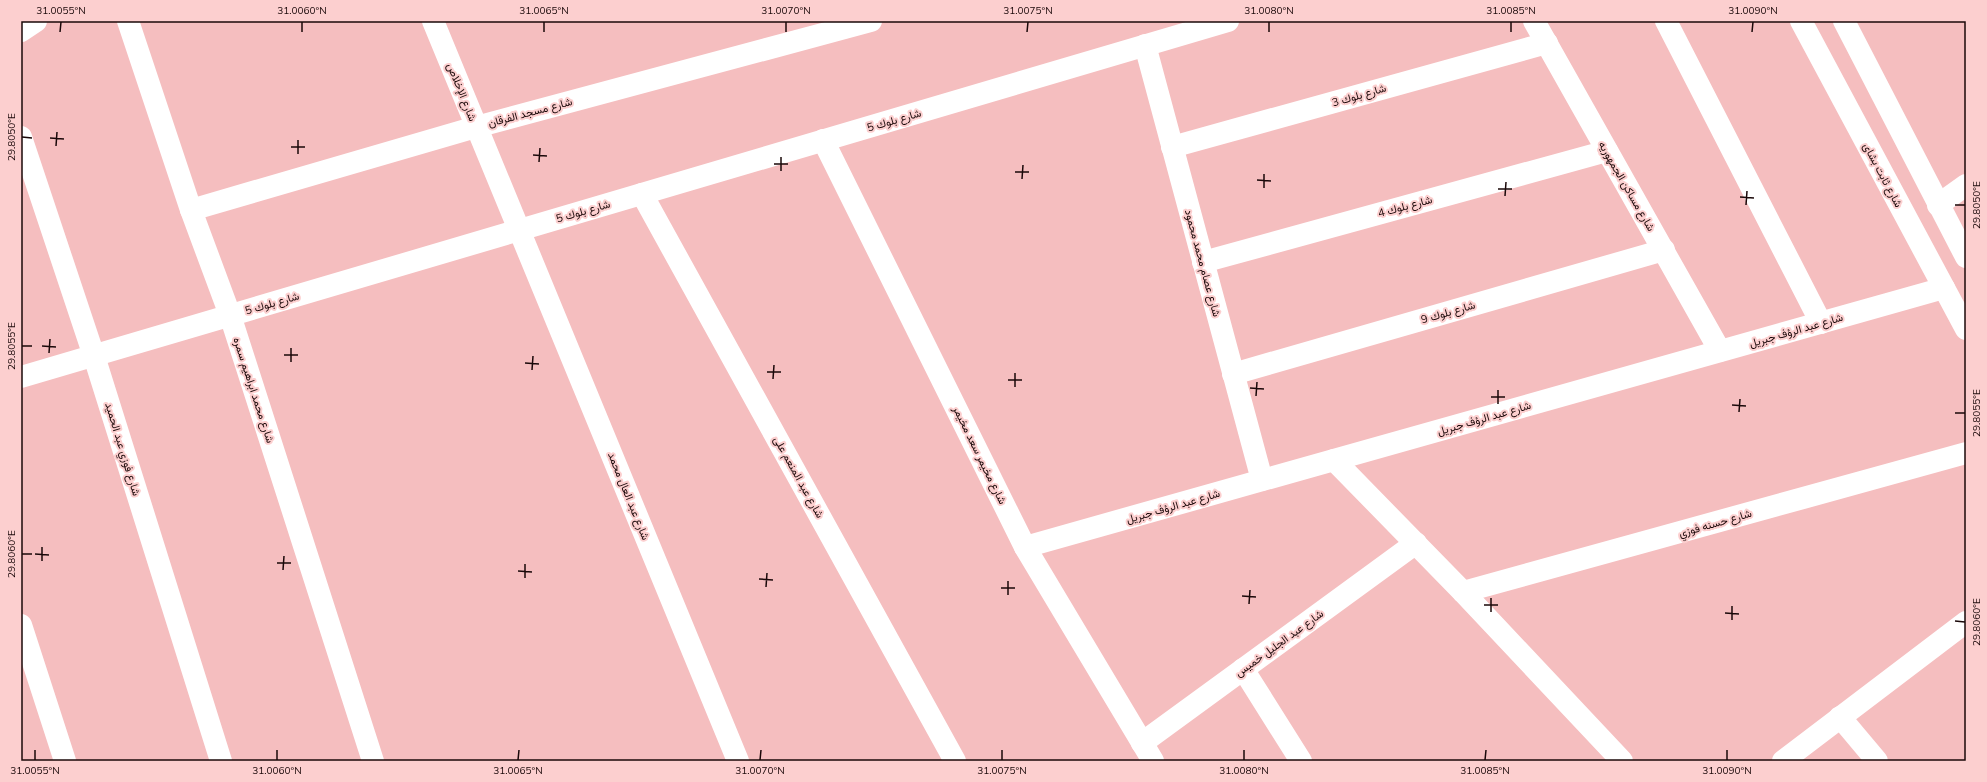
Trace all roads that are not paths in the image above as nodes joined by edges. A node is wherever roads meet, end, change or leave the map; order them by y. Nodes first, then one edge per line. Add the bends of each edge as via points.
1 (36, 21) edge
2 (128, 21) edge
3 (433, 21) edge
4 (871, 21) edge
5 (1228, 21) edge
6 (1534, 21) edge
7 (1666, 21) edge
8 (1801, 21) edge
9 (1844, 21) edge
10 (21, 31) edge
11 (1547, 43) junction
12 (1145, 45) junction
13 (476, 126) junction
14 (21, 137) edge
15 (823, 140) junction
16 (1172, 147) junction
17 (1607, 151) junction
18 (1966, 185) edge
19 (642, 194) junction
20 (1938, 205) junction
21 (191, 210) junction
22 (520, 230) junction
23 (1664, 250) junction
24 (1966, 257) edge
25 (1203, 262) junction
26 (1944, 288) junction
27 (230, 315) junction
28 (1821, 323) junction
29 (1966, 329) edge
30 (1720, 351) junction
31 (94, 356) junction
32 (1233, 374) junction
33 (21, 377) edge
34 (1966, 453) edge
35 (1334, 460) junction
36 (1262, 480) junction
37 (1416, 543) junction
38 (1025, 547) junction
39 (1463, 592) junction
40 (1966, 622) edge
41 (21, 625) edge
42 (1243, 669) junction
43 (1840, 717) junction
44 (1142, 743) junction
45 (65, 761) edge
46 (221, 761) edge
47 (373, 761) edge
48 (738, 761) edge
49 (955, 761) edge
50 (1153, 761) edge
51 (1301, 761) edge
52 (1622, 761) edge
53 (1782, 761) edge
54 (1877, 761) edge

1 - 10 street
2 - 21 street, شارع محمد ابراهيم سمره
3 - 13 street, شارع الإخلاص
4 - 13 street, شارع مسجد الفرقان
5 - 12 street, شارع بلوك 5
6 - 11 street, شارع مساكن الجمهوريه
7 - 28 street
8 - 26 street, شارع ثابت بشاى
9 - 20 street
11 - 16 street, شارع بلوك 3
11 - 17 street, شارع مساكن الجمهوريه
12 - 15 street, شارع بلوك 5
12 - 16 street, شارع عصام محمد محمود
13 - 21 street, شارع مسجد الفرقان
13 - 22 street, شارع الإخلاص
14 - 31 street, شارع فوزي عبد الحميد
15 - 19 street, شارع بلوك 5
15 - 38 street, شارع مخيمر سعد مخيمر
16 - 25 street, شارع عصام محمد محمود
17 - 23 street, شارع مساكن الجمهوريه
17 - 25 street, شارع بلوك 4
18 - 20 street
19 - 22 street, شارع بلوك 5
19 - 49 street, شارع عبد المنعم على
20 - 24 street
21 - 27 street, شارع محمد ابراهيم سمره
22 - 27 street, شارع بلوك 5
22 - 48 street, شارع عبد العال محمد
23 - 30 street, شارع مساكن الجمهوريه
23 - 32 street, شارع بلوك 9
25 - 32 street, شارع عصام محمد محمود
26 - 28 street, شارع عبد الرؤف جبريل
26 - 29 street, شارع ثابت بشاى
27 - 31 street, شارع بلوك 5
27 - 47 street, شارع محمد ابراهيم سمره
28 - 30 street, شارع عبد الرؤف جبريل
30 - 35 street, شارع عبد الرؤف جبريل
31 - 33 street, شارع بلوك 5
31 - 46 street, شارع فوزي عبد الحميد
32 - 36 street, شارع عصام محمد محمود
34 - 39 street, شارع حسنه فوزي
35 - 36 street, شارع عبد الرؤف جبريل
35 - 37 street
36 - 38 street, شارع عبد الرؤف جبريل
37 - 39 street
37 - 42 street, شارع عبد الجليل خميس
38 - 44 street, شارع مخيمر سعد مخيمر
39 - 52 street
40 - 43 street
41 - 45 street
42 - 44 street, شارع عبد الجليل خميس
42 - 51 street
43 - 53 street
43 - 54 street
44 - 50 street, شارع مخيمر سعد مخيمر

